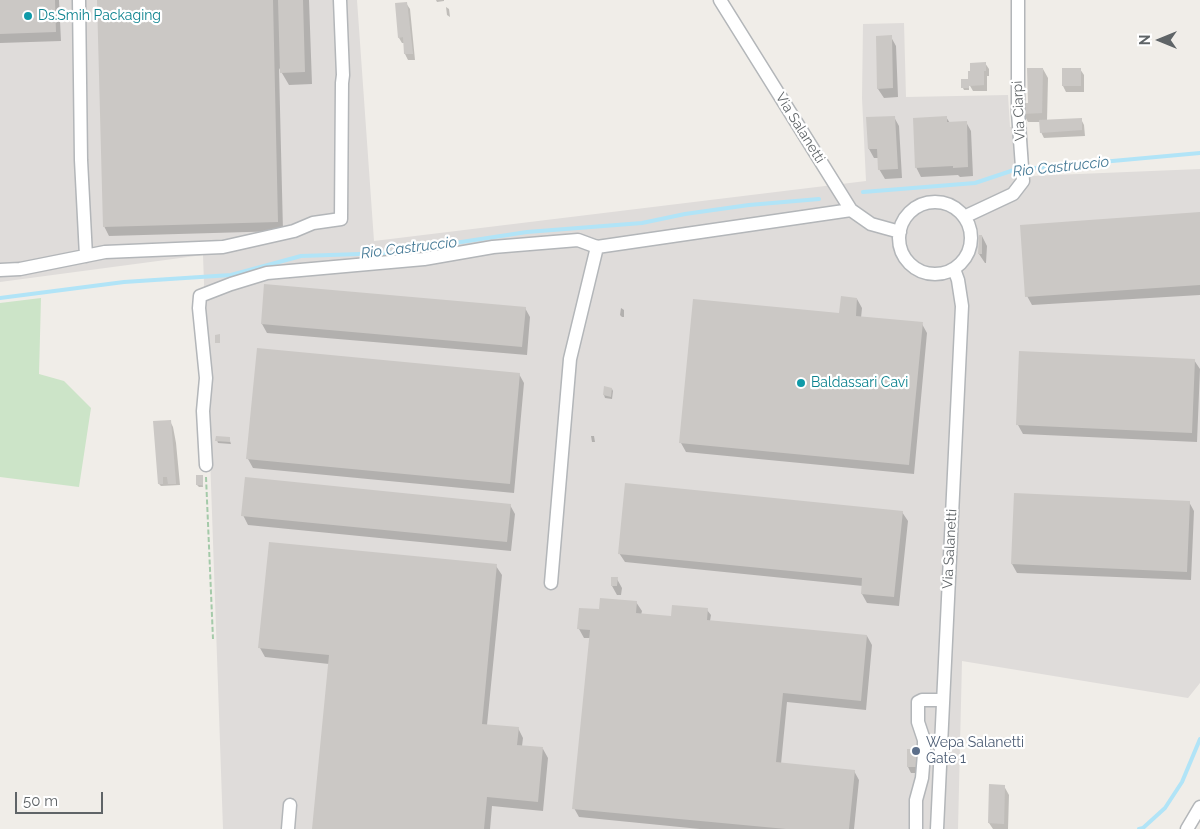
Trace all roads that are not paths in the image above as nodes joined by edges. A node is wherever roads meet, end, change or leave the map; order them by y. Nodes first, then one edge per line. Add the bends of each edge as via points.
1 (79, 0) edge
2 (340, 0) edge
3 (720, 0) edge
4 (1018, 0) edge
5 (850, 210) junction
6 (964, 217) junction
7 (900, 232) junction
8 (597, 247) junction
9 (86, 256) junction
10 (954, 269) junction
11 (0, 270) edge
12 (206, 465) road end
13 (551, 583) dead end
14 (944, 700) junction
15 (290, 805) dead end
16 (1200, 807) edge
17 (288, 829) edge
18 (916, 829) edge
19 (938, 829) edge
20 (1187, 829) edge

1 - 9 street
2 - 9 street via 343,75 341,219 313,223 294,231 224,247 105,252
3 - 5 street, Via Salanetti
4 - 6 street, Via Ciarpi via 1018,112 1023,182 1013,194
5 - 7 street, Via Salanetti via 871,224
5 - 8 street
6 - 7 street via 945,204 927,204 911,211
6 - 10 street via 969,228 970,245 963,261
7 - 10 street via 903,255 915,268 931,274 943,274
8 - 12 street via 578,240 493,247 424,259 267,273 200,296 206,378 203,411
8 - 13 street via 570,359
9 - 11 street
10 - 14 street, Via Salanetti via 962,306
14 - 18 street via 918,702 924,754 916,800
14 - 19 street, Via Salanetti
15 - 17 street
16 - 20 street

